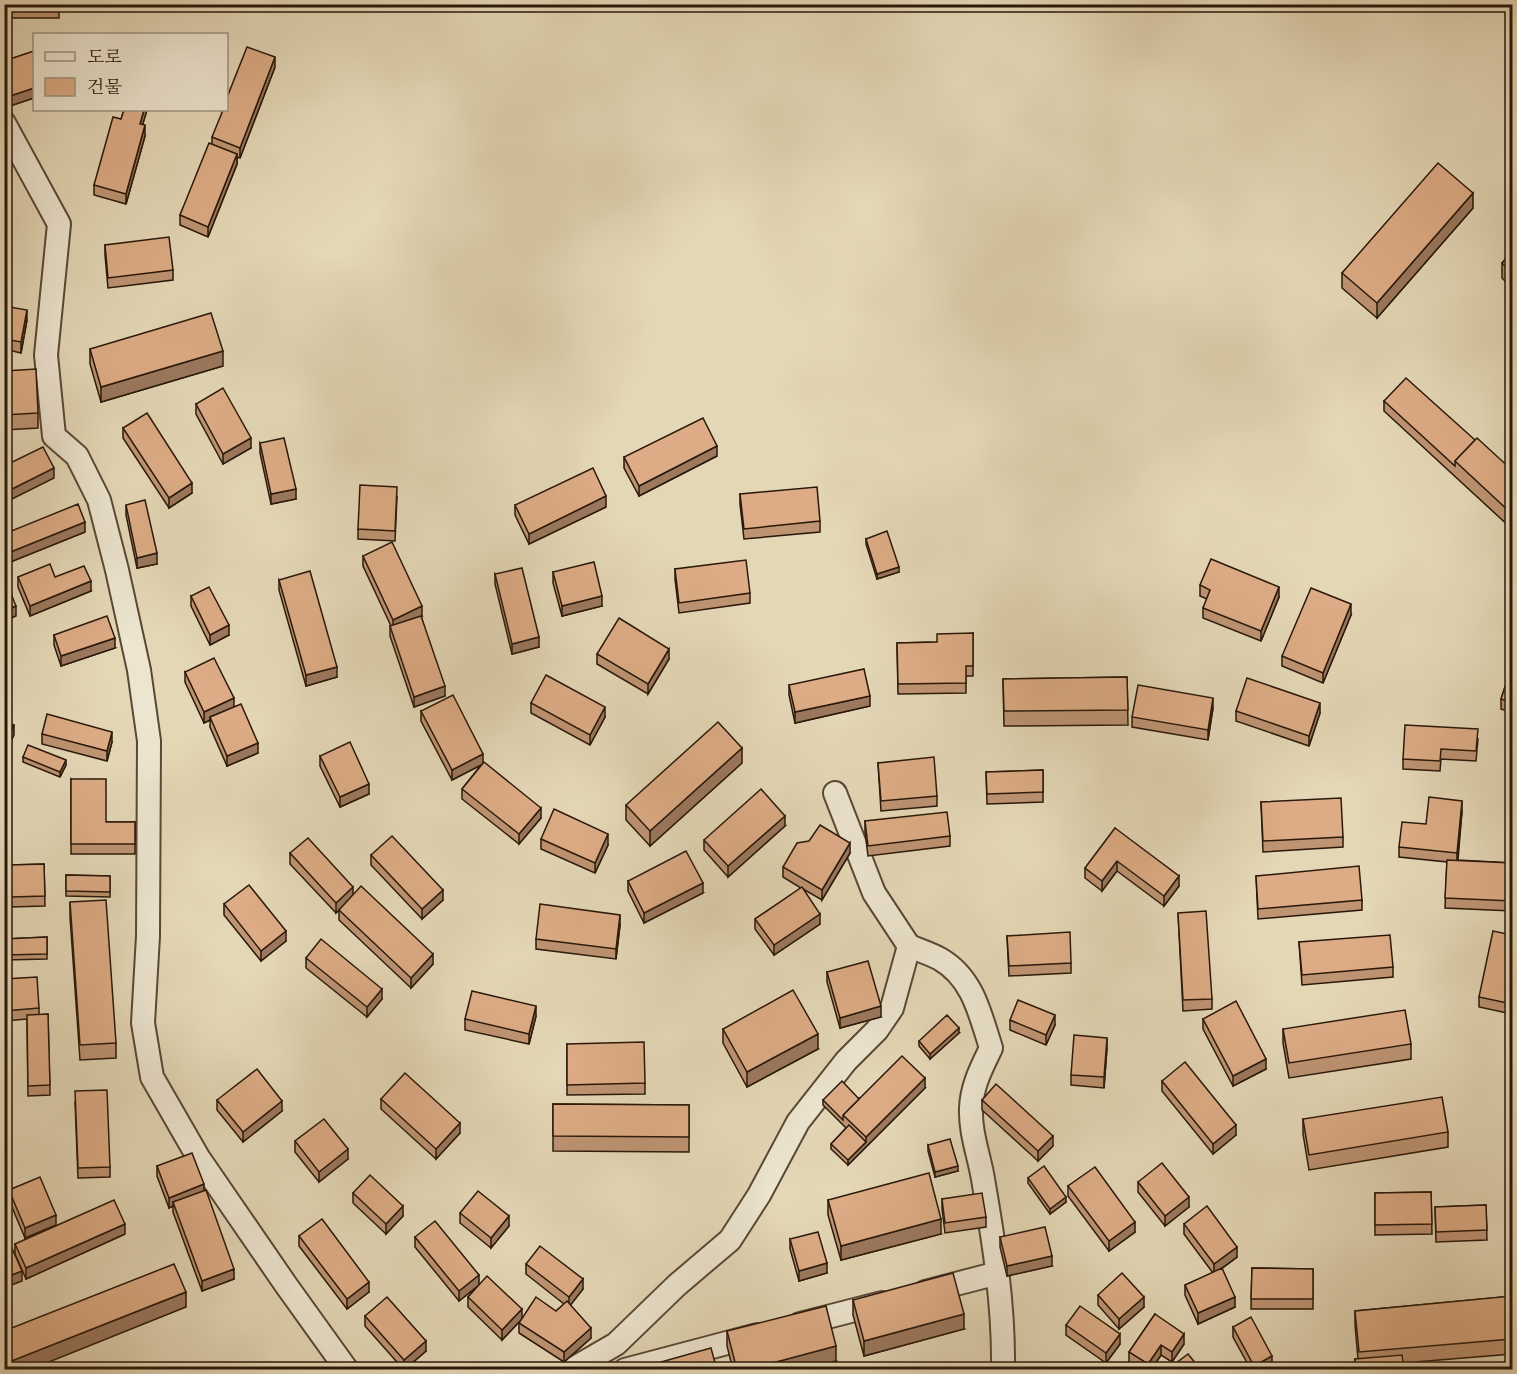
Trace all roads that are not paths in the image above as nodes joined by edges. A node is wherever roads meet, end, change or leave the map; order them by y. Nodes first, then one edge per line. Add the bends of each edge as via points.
1 (4, 123) edge
2 (835, 793) dead end
3 (909, 946) junction
4 (998, 1273) junction
5 (347, 1370) edge
6 (571, 1370) edge
7 (625, 1370) edge
8 (1003, 1370) edge

1 - 5 street via 59,224 46,355 54,436 77,456 99,501 138,670 149,741 148,936 142,1023 152,1077 198,1157
2 - 3 street via 874,893
3 - 4 street via 941,960 967,983 991,1048 976,1079 971,1107 973,1138
3 - 6 street via 892,1008 798,1122 730,1240 616,1344
4 - 7 street
4 - 8 street

